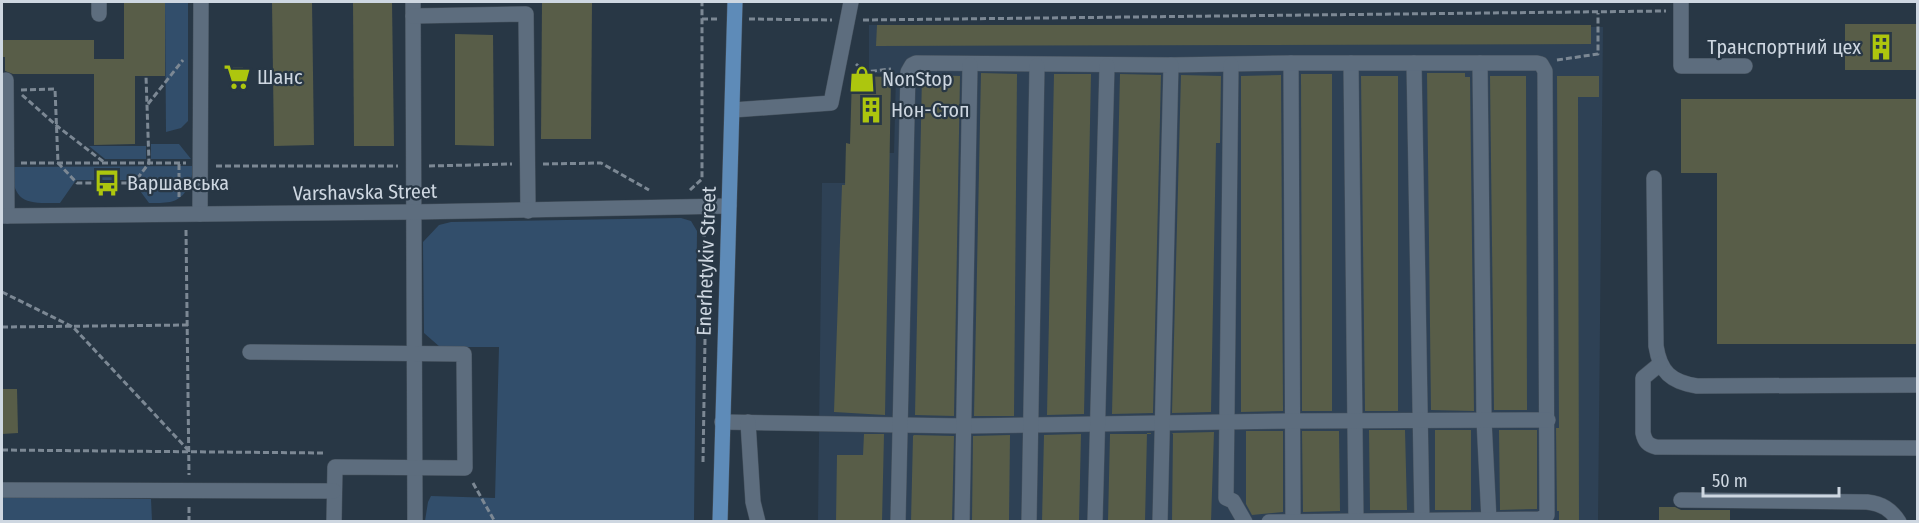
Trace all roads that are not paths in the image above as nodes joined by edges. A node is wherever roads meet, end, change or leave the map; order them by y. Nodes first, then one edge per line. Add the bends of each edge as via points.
1 (201, 2) edge
2 (735, 2) edge
3 (851, 2) edge
4 (1681, 6) edge
5 (412, 9) edge
6 (1291, 63) junction
7 (1351, 63) junction
8 (1414, 63) junction
9 (1480, 63) junction
10 (970, 65) junction
11 (1171, 65) junction
12 (1231, 65) junction
13 (1037, 66) junction
14 (1107, 66) junction
15 (1745, 66) dead end
16 (6, 80) dead end
17 (733, 110) junction
18 (1654, 178) dead end
19 (729, 206) junction
20 (528, 210) junction
21 (413, 212) junction
22 (200, 214) junction
23 (4, 216) edge
24 (250, 352) dead end
25 (414, 353) junction
26 (1660, 364) junction
27 (1917, 385) edge
28 (1355, 420) junction
29 (1421, 420) junction
30 (1485, 420) junction
31 (1548, 420) junction
32 (1293, 421) junction
33 (722, 422) junction
34 (1226, 422) junction
35 (748, 423) junction
36 (1097, 424) junction
37 (1161, 424) junction
38 (900, 425) junction
39 (964, 426) junction
40 (1029, 426) junction
41 (1917, 448) edge
42 (415, 468) junction
43 (2, 490) edge
44 (334, 491) junction
45 (1681, 500) dead end
46 (1422, 520) edge
47 (1489, 520) edge
48 (1293, 521) edge
49 (1356, 521) edge
50 (334, 522) edge
51 (415, 522) edge
52 (720, 522) edge
53 (758, 522) edge
54 (898, 522) edge
55 (962, 522) edge
56 (1029, 522) edge
57 (1095, 522) edge
58 (1160, 522) edge
59 (1245, 522) edge
60 (1269, 522) edge
61 (1899, 522) edge

1 - 22 street via 205,123
2 - 17 main road, Enerhetykiv Street
3 - 17 street via 831,103
4 - 15 street via 1681,66
5 - 20 street via 526,14
5 - 21 street
6 - 7 street
6 - 12 street
6 - 32 street
7 - 8 street
7 - 28 street
8 - 9 street
8 - 29 street
9 - 30 street
9 - 31 street via 1537,63 1545,71
10 - 13 street
10 - 38 street via 912,65 908,72
10 - 39 street
11 - 12 street
11 - 14 street
11 - 37 street
12 - 34 street
13 - 14 street
13 - 40 street
14 - 36 street
16 - 23 street
17 - 19 main road, Enerhetykiv Street
18 - 26 street via 1656,346
19 - 20 street, Varshavska Street
19 - 33 main road, Enerhetykiv Street
20 - 21 street, Varshavska Street
21 - 22 street, Varshavska Street
21 - 25 street
22 - 23 street, Varshavska Street
24 - 25 street
25 - 42 street
25 - 42 street via 464,354 465,468
26 - 27 street via 1673,379 1697,386
26 - 41 street via 1643,378 1643,433 1650,446
28 - 29 street
28 - 32 street
28 - 49 street
29 - 30 street
29 - 46 street
30 - 31 street
30 - 47 street
31 - 47 street via 1547,515 1540,519
32 - 34 street
32 - 48 street
33 - 35 street
33 - 52 main road, Enerhetykiv Street
34 - 37 street
34 - 59 street via 1226,498 1233,501
35 - 38 street
35 - 53 street
36 - 37 street
36 - 40 street
36 - 57 street
37 - 58 street
38 - 39 street
38 - 54 street
39 - 40 street
39 - 55 street
40 - 56 street
42 - 44 street via 335,467
42 - 51 street
43 - 44 street
44 - 50 street
45 - 61 street via 1867,502 1882,504
46 - 47 street
46 - 49 street
48 - 49 street
48 - 60 street

